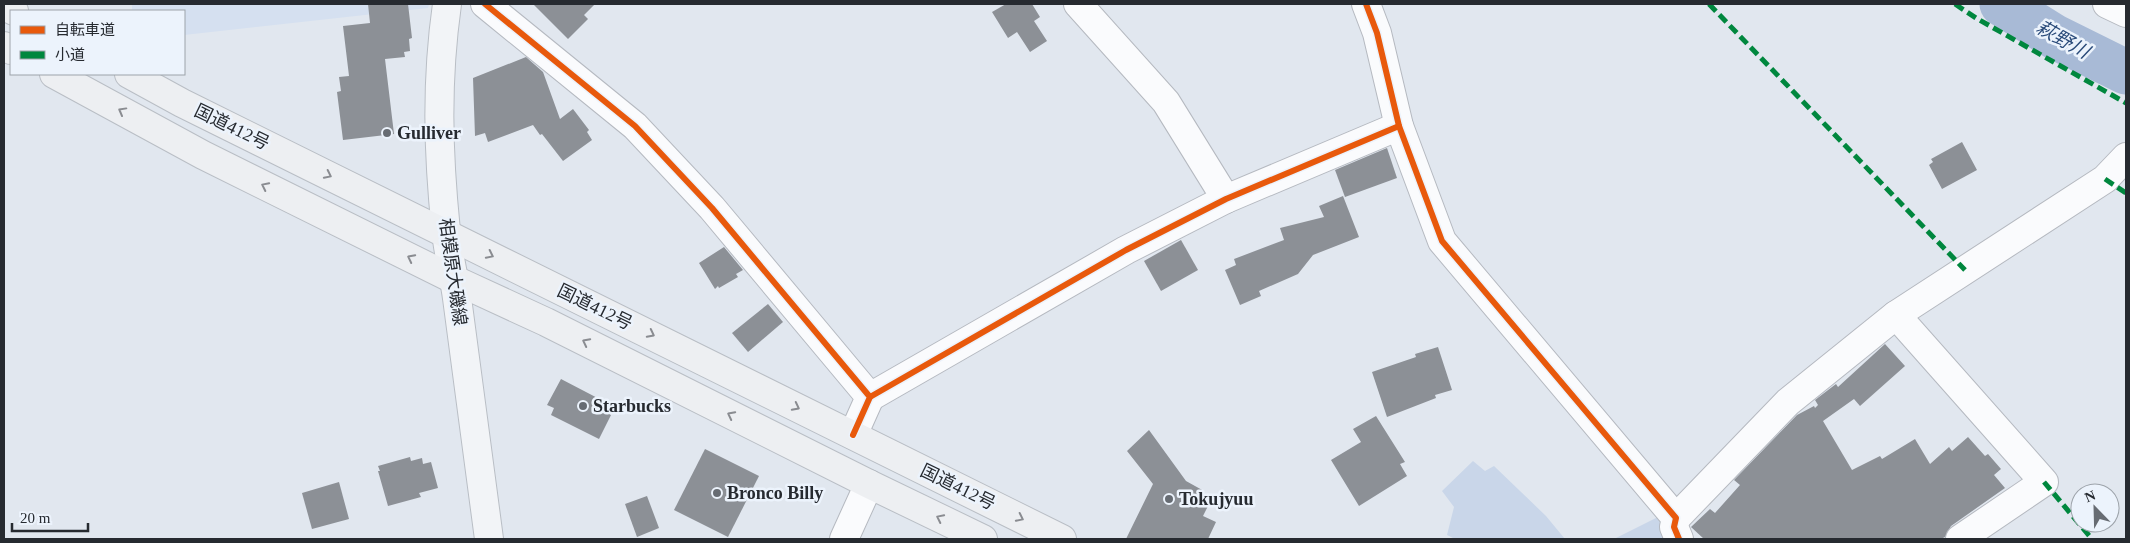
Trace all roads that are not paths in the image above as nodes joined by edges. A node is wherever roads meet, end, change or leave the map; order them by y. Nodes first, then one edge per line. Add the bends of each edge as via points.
1 (447, 4) edge
2 (486, 4) edge
3 (1078, 4) edge
4 (1366, 4) edge
5 (2107, 4) edge
6 (2126, 13) edge
7 (56, 75) edge
8 (131, 75) edge
9 (1399, 126) junction
10 (2126, 158) edge
11 (1226, 199) junction
12 (446, 233) junction
13 (455, 280) junction
14 (1896, 315) junction
15 (870, 396) junction
16 (853, 435) junction
17 (869, 484) junction
18 (1677, 529) edge
19 (489, 539) edge
20 (844, 539) edge
21 (984, 539) edge
22 (1062, 539) edge
23 (1960, 539) edge

1 - 12 main road, 相模原大磯線 via 438,97
2 - 15 street via 636,126 712,208
3 - 11 street via 1166,102
4 - 9 street via 1377,33
5 - 6 street
13 -> 7 highway, 国道412号 via 203,155
8 -> 12 highway, 国道412号
9 - 11 street
9 - 18 street via 1442,241
10 - 14 street via 2105,178
11 - 15 street via 1126,250
12 - 13 main road, 相模原大磯線
12 -> 16 highway, 国道412号
17 -> 13 highway, 国道412号 via 546,322
13 - 19 main road, 相模原大磯線
14 - 18 street via 1788,402
14 - 23 street via 2044,482
15 - 16 street
16 -> 22 highway, 国道412号
17 - 20 street
21 -> 17 highway, 国道412号

